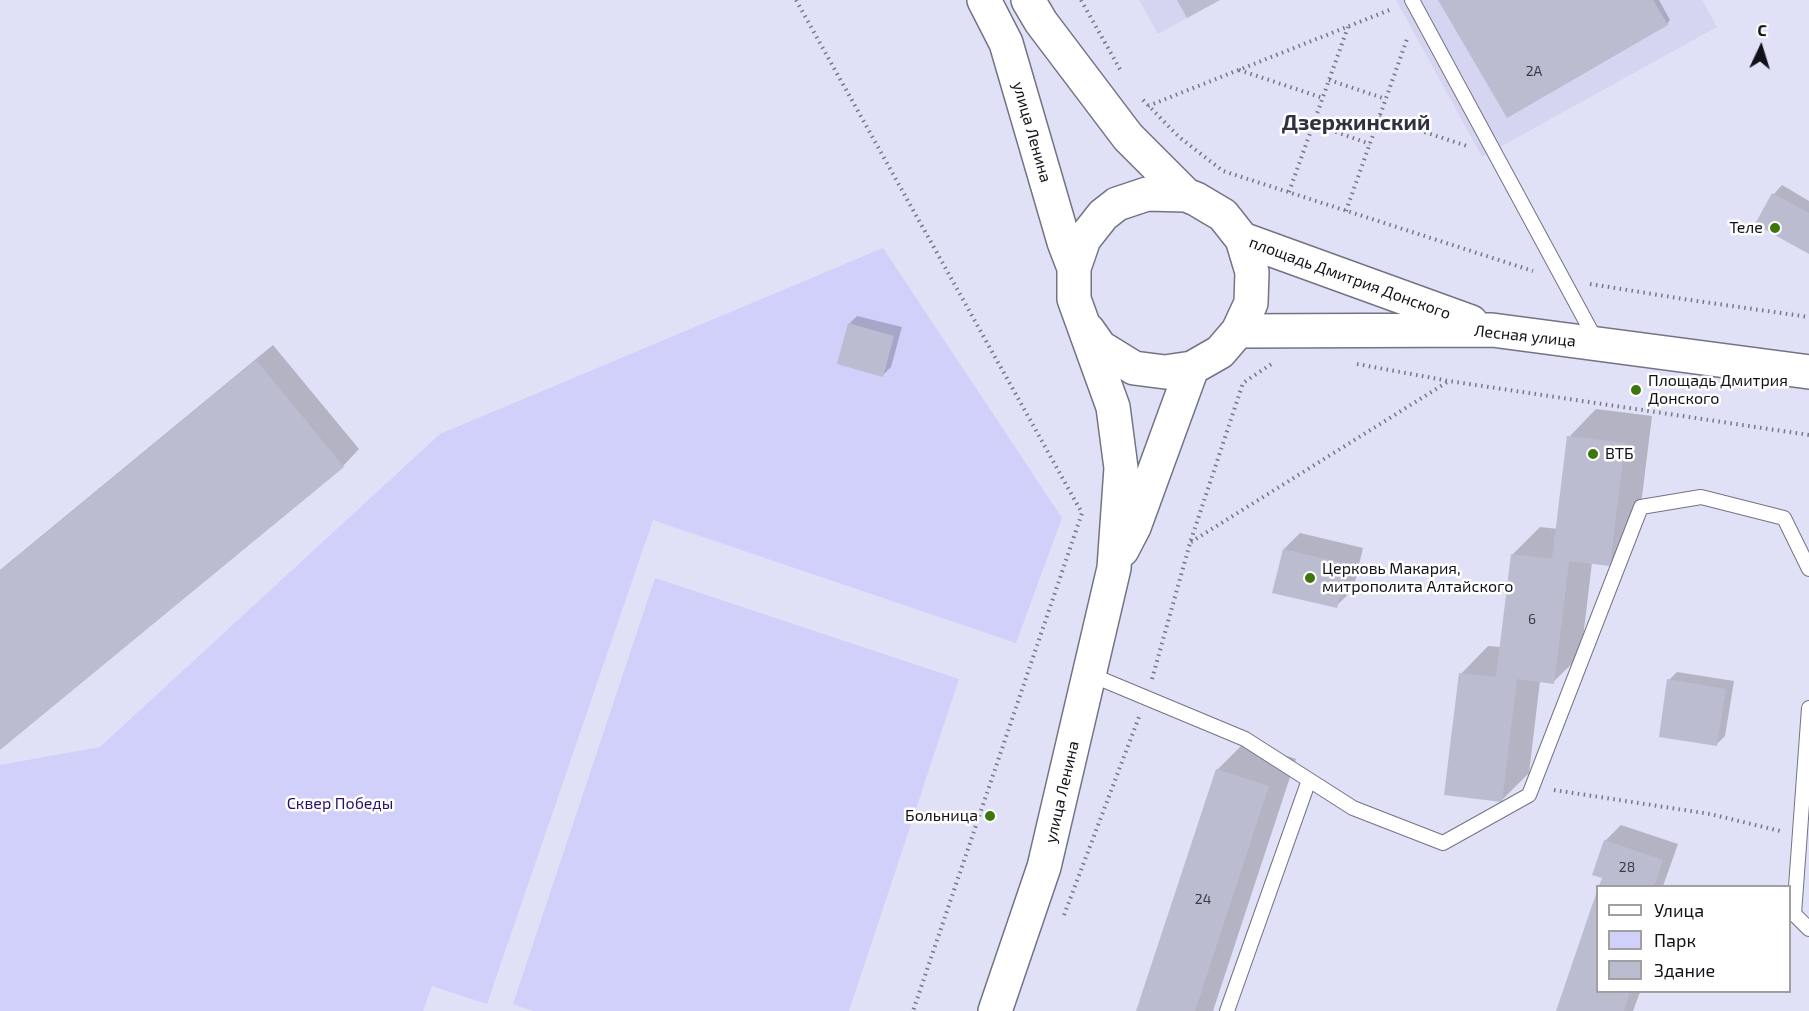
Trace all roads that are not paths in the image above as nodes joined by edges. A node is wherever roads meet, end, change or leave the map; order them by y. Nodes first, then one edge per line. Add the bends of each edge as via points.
1 (984, 0) edge
2 (1028, 0) edge
3 (1414, 4) edge
4 (1186, 195) junction
5 (1242, 239) junction
6 (1074, 268) junction
7 (1081, 321) junction
8 (1492, 330) junction
9 (1238, 331) junction
10 (1598, 344) junction
11 (1192, 368) junction
12 (1809, 372) edge
13 (1114, 568) junction
14 (1809, 569) edge
15 (1089, 674) junction
16 (1809, 708) edge
17 (1309, 780) junction
18 (1809, 929) edge
19 (995, 1011) edge
20 (1227, 1011) edge

1 - 6 street, улица Ленина via 1006,43
2 - 4 street, улица Ленина via 1128,137
3 - 10 lane
4 - 5 street, улица Ленина via 1223,215
4 - 6 street, улица Ленина via 1147,194 1118,204 1104,214 1084,239
5 - 8 street, площадь Дмитрия Донского
5 - 9 street, улица Ленина via 1252,272 1251,303
6 - 7 street, улица Ленина via 1074,300
7 - 11 street, улица Ленина via 1100,347 1134,368 1165,372
7 - 13 street, улица Ленина via 1113,407 1121,468
8 - 9 street, Лесная улица
8 - 10 street, Лесная улица
9 - 11 street, улица Ленина via 1220,352
10 - 12 street, Лесная улица
11 - 13 street, улица Ленина via 1134,527
13 - 15 street, улица Ленина
14 - 17 lane via 1784,518 1701,497 1641,507 1529,795 1443,843 1353,808
15 - 17 lane via 1245,739
15 - 19 street, улица Ленина via 1044,867
16 - 18 lane via 1794,914
17 - 20 lane

